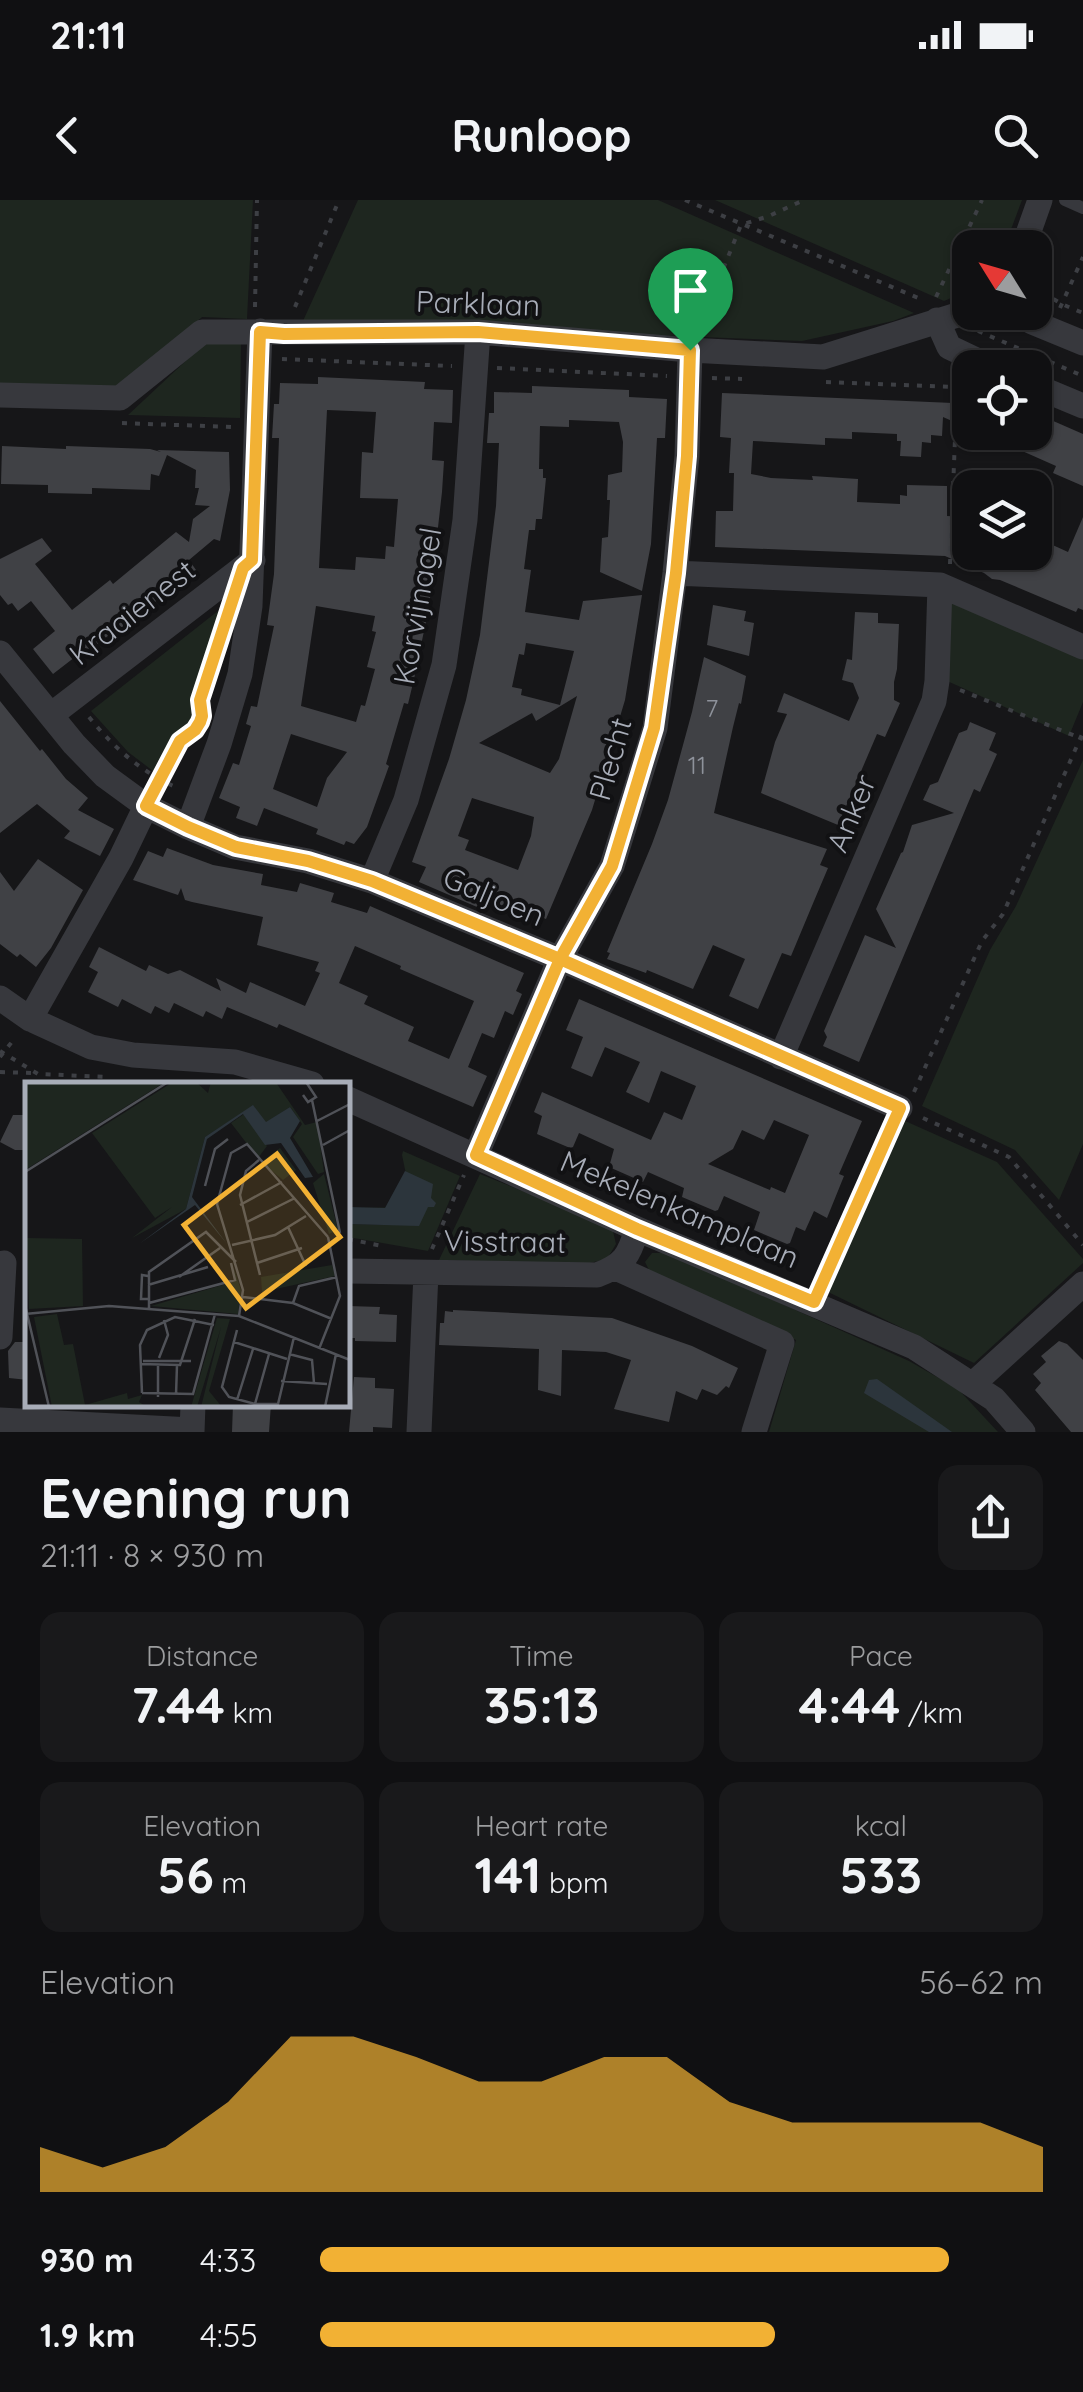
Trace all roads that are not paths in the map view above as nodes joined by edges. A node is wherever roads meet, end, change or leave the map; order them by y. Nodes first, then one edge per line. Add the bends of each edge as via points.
1 (1040, 200) edge
2 (1065, 200) edge
3 (1083, 208) edge
4 (1029, 230) edge
5 (952, 316) edge
6 (1051, 330) edge
7 (266, 332) junction
8 (478, 332) junction
9 (1083, 343) edge
10 (690, 350) junction
11 (1052, 393) edge
12 (0, 395) edge
13 (1083, 406) edge
14 (252, 560) junction
15 (676, 573) junction
16 (940, 586) junction
17 (1083, 647) edge
18 (0, 653) edge
19 (51, 715) junction
20 (146, 806) junction
21 (188, 827) junction
22 (372, 881) junction
23 (560, 959) junction
24 (0, 998) edge
25 (30, 1019) junction
26 (780, 1057) junction
27 (305, 1082) edge
28 (350, 1100) edge
29 (903, 1109) road end
30 (476, 1155) junction
31 (637, 1229) junction
32 (4, 1263) dead end
33 (616, 1268) junction
34 (350, 1271) edge
35 (426, 1273) junction
36 (1083, 1284) edge
37 (0, 1337) edge
38 (973, 1384) junction
39 (116, 1415) edge
40 (0, 1420) edge
41 (192, 1422) edge
42 (418, 1432) edge
43 (754, 1432) edge
44 (1022, 1432) edge

1 - 4 street
2 - 3 lane
5 - 10 street, Parklaan via 823,358
6 - 9 street
7 - 8 street, Parklaan
7 - 12 street, Parklaan via 202,332 120,398
7 - 14 street
8 - 10 street, Parklaan
8 - 22 street, Korvijnagel via 465,520 444,666 406,800
10 - 15 street, Plecht
11 - 13 street
14 - 19 street, Kraaienest
14 - 21 street via 240,674
15 - 16 street
15 - 23 street, Plecht via 654,728 612,866
16 - 17 street
16 - 26 street, Anker via 934,701
18 - 19 street, Galjoen
19 - 20 street, Galjoen via 105,776
20 - 21 street, Galjoen
20 - 25 street
21 - 22 street, Galjoen via 236,847
22 - 23 street, Galjoen
23 - 26 street, Galjoen
23 - 30 street, Plecht
24 - 25 street
25 - 27 street via 91,1048 236,1062
26 - 29 street, Galjoen
28 - 30 street, Mekelenkamplaan
30 - 31 street, Mekelenkamplaan
31 - 33 street
31 - 38 street, Mekelenkamplaan via 914,1346
32 - 37 street
33 - 35 street, Visstraat via 597,1274
33 - 43 street via 782,1343
34 - 35 street, Visstraat
35 - 42 street
36 - 38 street
38 - 44 street, Mekelenkamplaan
39 - 40 street
39 - 41 street

